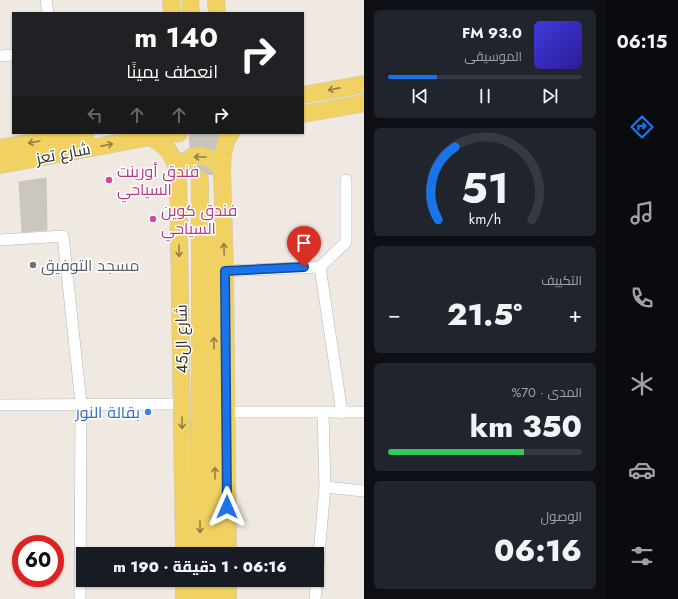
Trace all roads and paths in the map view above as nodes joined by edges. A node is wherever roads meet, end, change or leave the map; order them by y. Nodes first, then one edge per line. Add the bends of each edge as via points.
1 (46, 0) edge
2 (172, 0) edge
3 (190, 0) edge
4 (204, 0) edge
5 (216, 0) edge
6 (48, 12) edge
7 (172, 12) edge
8 (191, 12) edge
9 (205, 12) edge
10 (216, 12) edge
11 (12, 54) edge
12 (0, 56) edge
13 (364, 84) edge
14 (304, 95) edge
15 (364, 103) edge
16 (304, 114) edge
17 (80, 134) edge
18 (172, 134) edge
19 (230, 134) edge
20 (150, 137) junction
21 (0, 148) edge
22 (0, 165) edge
23 (178, 170) junction
24 (211, 176) junction
25 (346, 180) dead end
26 (0, 240) edge
27 (320, 266) junction
28 (225, 271) junction
29 (81, 404) junction
30 (182, 404) junction
31 (0, 405) edge
32 (227, 412) junction
33 (323, 412) junction
34 (342, 412) junction
35 (364, 412) edge
36 (325, 487) junction
37 (364, 491) edge
38 (184, 547) edge
39 (200, 547) edge
40 (215, 547) edge
41 (228, 547) edge
42 (184, 587) edge
43 (200, 587) edge
44 (216, 587) edge
45 (228, 587) edge
46 (80, 599) edge
47 (184, 599) edge
48 (200, 599) edge
49 (216, 599) edge
50 (228, 599) edge
51 (316, 599) edge

1 - 6 street
2 - 7 main road
3 - 8 main road
4 - 9 main road
5 - 10 main road
11 - 12 street
13 -> 14 main road
15 - 16 main road
17 -> 21 main road, شارع تعز
18 - 20 main road, شارع تعز
19 - 24 main road, شارع ال45
22 -> 20 main road, شارع تعز
20 - 23 main road, شارع ال45 via 165,145
24 -> 23 main road via 216,162 200,155 190,157
23 -> 30 main road, شارع ال45
28 -> 24 main road, شارع ال45
24 -> 39 main road, شارع ال45
40 -> 24 main road, شارع ال45
25 - 27 street via 346,242
26 - 29 street via 63,236
27 - 28 street
27 - 34 street
28 - 32 main road, شارع ال45
29 - 30 street
29 - 31 street
29 - 46 street
30 -> 38 main road, شارع ال45
32 - 33 street
32 - 41 main road, شارع ال45
33 - 34 street
33 - 36 street
34 - 35 street
36 - 37 street
36 - 51 street
42 - 47 main road
43 - 48 main road
44 - 49 main road
45 - 50 main road

